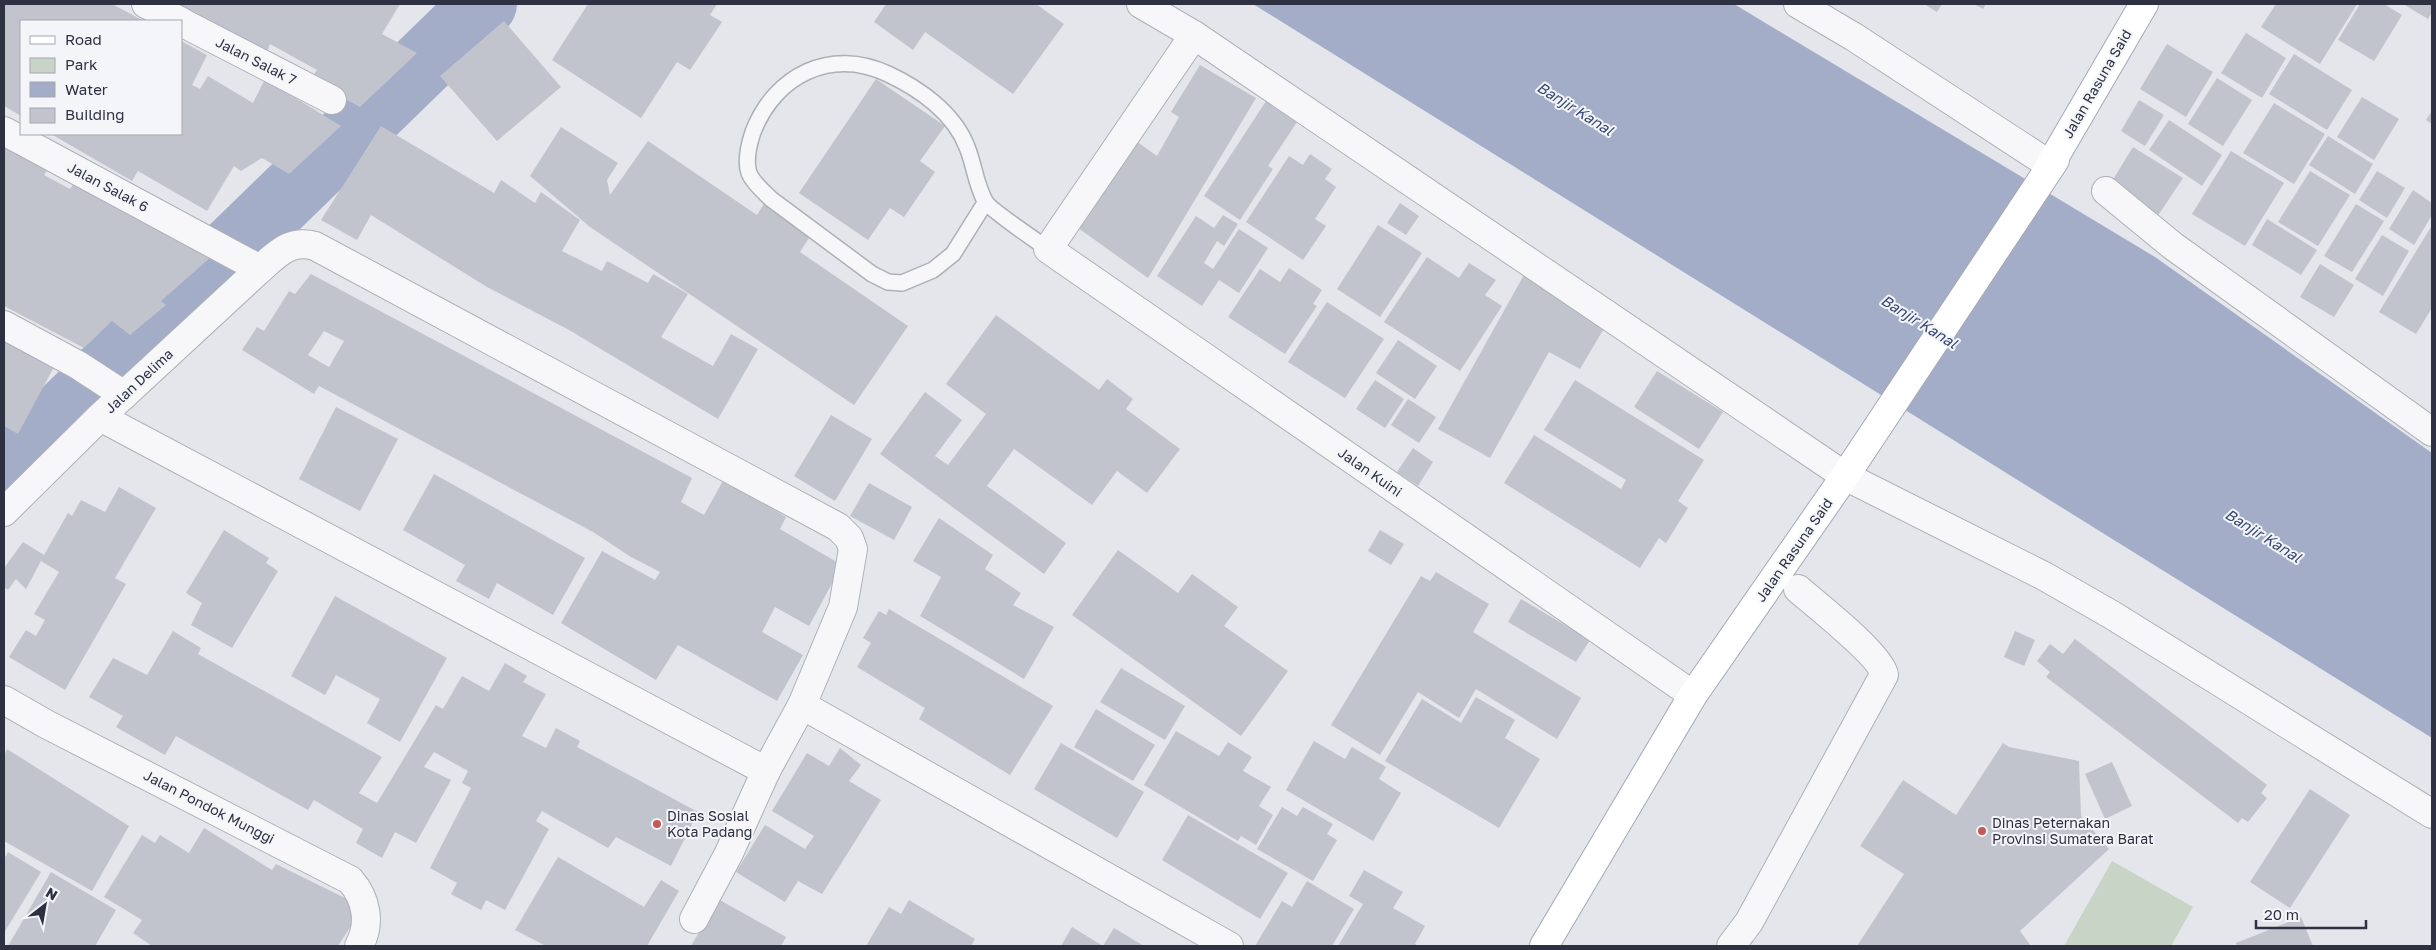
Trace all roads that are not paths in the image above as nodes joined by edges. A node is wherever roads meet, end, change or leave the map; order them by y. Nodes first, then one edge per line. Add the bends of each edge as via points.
1 (146, 4) edge
2 (1142, 4) edge
3 (1798, 4) edge
4 (2144, 4) edge
5 (176, 20) edge
6 (182, 23) edge
7 (1194, 34) junction
8 (332, 100) dead end
9 (4, 131) edge
10 (2053, 163) junction
11 (2106, 190) dead end
12 (985, 203) junction
13 (1048, 249) junction
14 (261, 261) junction
15 (4, 325) edge
16 (119, 391) junction
17 (100, 417) junction
18 (2432, 432) edge
19 (1852, 466) junction
20 (4, 512) edge
21 (1788, 581) junction
22 (1693, 695) junction
23 (4, 700) edge
24 (802, 705) junction
25 (766, 771) junction
26 (2432, 814) edge
27 (694, 919) dead end
28 (358, 946) edge
29 (1229, 946) edge
30 (1544, 946) edge
31 (1732, 946) edge

1 - 5 street, Jalan Salak 7
2 - 7 street
3 - 10 street
4 - 10 main road, Jalan Rasuna Said
6 - 8 street, Jalan Salak 7
7 - 13 street
7 - 19 street
9 - 14 street, Jalan Salak 6 via 213,243
10 - 19 main road, Jalan Rasuna Said
11 - 18 street via 2173,246
12 - 12 lane via 967,146 950,118 914,89 870,67 827,64 806,70 779,90 751,138 749,174 760,188 872,274 888,282 907,282 948,260
12 - 13 lane
13 - 22 street, Jalan Kuini
14 - 16 street, Jalan Delima
14 - 24 street, Jalan Delima via 297,243 315,246 838,527 849,538 853,549 843,607
15 - 16 street
16 - 17 street, Jalan Delima
17 - 20 street, Jalan Delima
17 - 25 street
19 - 21 main road, Jalan Rasuna Said
19 - 26 street via 2112,615
21 - 22 main road, Jalan Rasuna Said
21 - 31 street via 1864,647 1881,665 1884,675 1749,922
22 - 30 main road, Jalan Rasuna Said
23 - 28 street, Jalan Pondok Munggi via 350,880 361,896 366,919 366,929
24 - 25 street, Jalan Delima
24 - 29 street
25 - 27 street, Jalan Delima via 729,853

